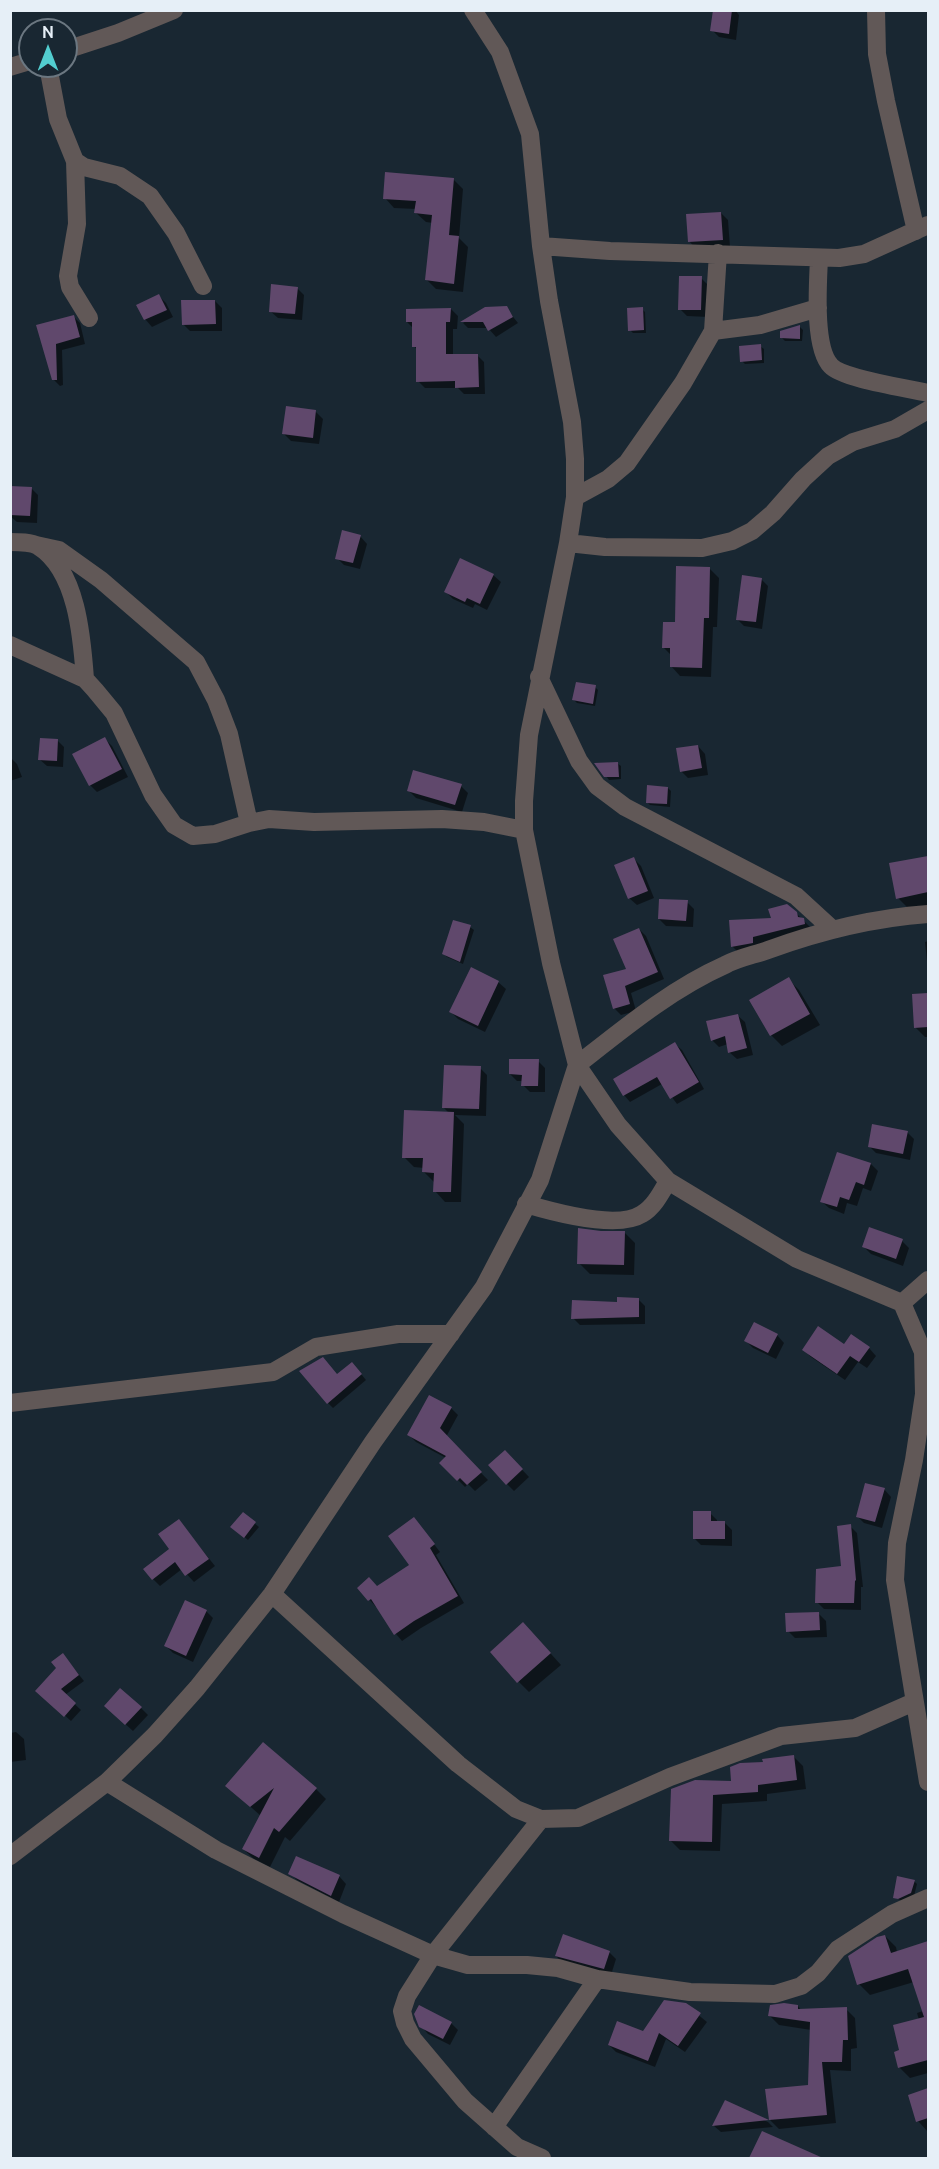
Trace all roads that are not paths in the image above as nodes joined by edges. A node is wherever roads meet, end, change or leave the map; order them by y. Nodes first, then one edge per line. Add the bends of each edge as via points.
1 (174, 10) edge
2 (473, 10) edge
3 (876, 10) edge
4 (78, 46) edge
5 (50, 78) edge
6 (75, 161) junction
7 (922, 228) edge
8 (541, 246) junction
9 (718, 253) junction
10 (819, 258) junction
11 (203, 286) dead end
12 (818, 308) junction
13 (89, 318) dead end
14 (713, 331) junction
15 (928, 393) edge
16 (928, 410) edge
17 (574, 497) junction
18 (10, 542) edge
19 (568, 543) junction
20 (36, 545) junction
21 (10, 645) edge
22 (539, 677) junction
23 (85, 679) junction
24 (249, 823) junction
25 (524, 831) junction
26 (928, 914) edge
27 (832, 928) junction
28 (577, 1065) junction
29 (668, 1181) junction
30 (526, 1204) junction
31 (928, 1280) edge
32 (902, 1303) junction
33 (452, 1334) junction
34 (10, 1403) edge
35 (272, 1594) junction
36 (914, 1702) junction
37 (107, 1782) junction
38 (928, 1782) edge
39 (541, 1819) junction
40 (10, 1856) edge
41 (928, 1898) edge
42 (433, 1955) junction
43 (597, 1979) junction
44 (494, 2127) junction
45 (542, 2158) edge

1 - 4 street
2 - 8 street via 500,52 530,134
3 - 7 street via 877,54 886,101
5 - 6 street via 58,119
6 - 11 street via 120,176 150,196 176,233
6 - 13 street via 77,224 68,276 70,287
7 - 10 street via 864,254
8 - 9 street
8 - 17 street via 572,422 576,459
9 - 10 street
9 - 14 street
10 - 12 street
12 - 14 street via 760,325
12 - 15 street via 825,358 832,368 845,375
14 - 17 street via 683,383 627,463 608,479
16 - 19 street via 895,429 853,442 828,456 773,513 732,542 702,548
17 - 19 street
18 - 20 street
19 - 22 street
20 - 23 street via 56,561 72,594 83,645
20 - 24 street via 59,550 101,580 196,662 229,734
21 - 23 street
22 - 25 street via 529,735
22 - 27 street via 579,761 597,786 653,823 796,896
23 - 24 street via 114,713 153,795 174,825 193,836
24 - 25 street via 269,819 442,819 484,822
25 - 28 street
26 - 27 street
27 - 28 street via 725,965 659,1004
28 - 29 street via 618,1125
28 - 30 street via 540,1180
29 - 30 street via 653,1205 640,1216 618,1221 569,1215
29 - 32 street via 797,1259
30 - 33 street via 483,1287
31 - 32 street
32 - 36 street via 923,1352 924,1384 897,1543 895,1580
33 - 34 street via 398,1334 316,1347 273,1372
33 - 35 street via 373,1442
35 - 37 street via 197,1688
35 - 39 street via 458,1764 516,1809
36 - 38 street
36 - 39 street via 855,1728 781,1736 670,1777 578,1818
37 - 40 street
37 - 42 street via 216,1850
39 - 42 street
41 - 43 street via 892,1914 838,1949 801,1986 775,1994 690,1992
42 - 43 street via 468,1965 558,1968
42 - 44 street via 407,1996 402,2011 405,2023 413,2039 465,2101
43 - 44 street
44 - 45 street via 517,2147

